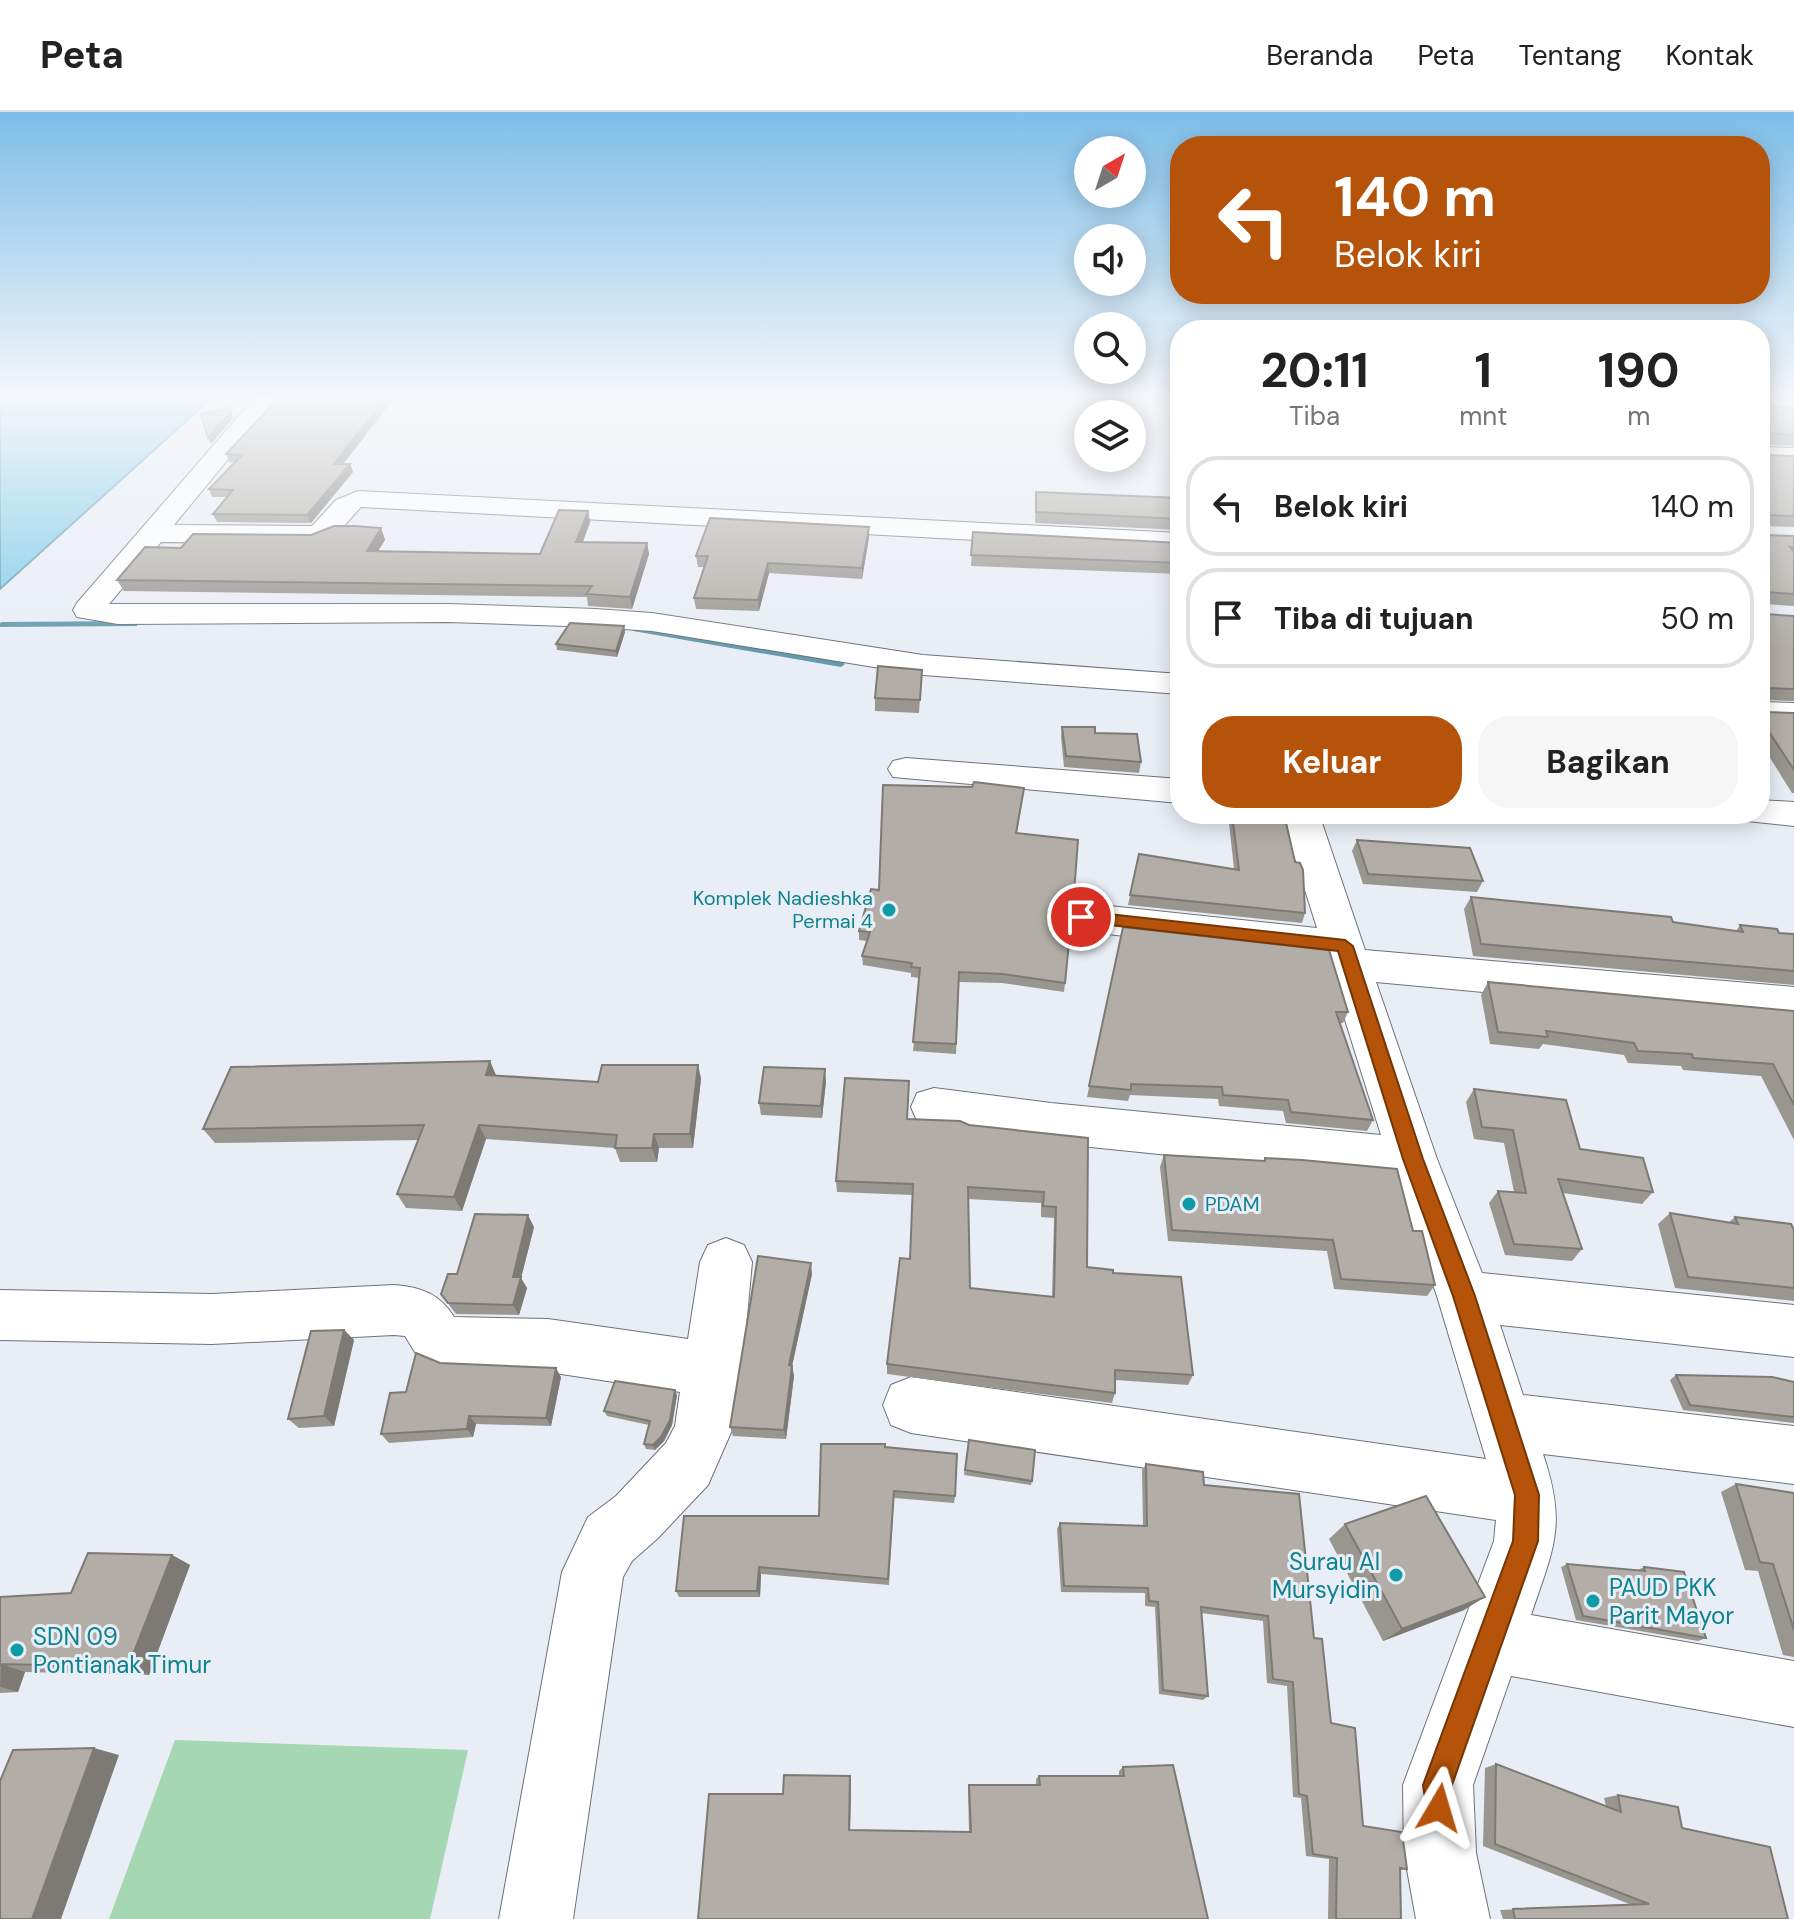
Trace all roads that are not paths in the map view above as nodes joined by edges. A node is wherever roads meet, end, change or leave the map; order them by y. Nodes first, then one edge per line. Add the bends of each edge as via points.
1 (197, 480) edge
2 (153, 533) junction
3 (1170, 542) edge
4 (1170, 683) edge
5 (1770, 712) edge
6 (1794, 713) edge
7 (906, 769) dead end
8 (1170, 790) edge
9 (1770, 813) edge
10 (1794, 814) edge
11 (1303, 824) edge
12 (1081, 917) dead end
13 (1348, 955) junction
14 (1794, 1004) edge
15 (934, 1107) dead end
16 (1413, 1159) junction
17 (726, 1262) dead end
18 (1464, 1296) junction
19 (0, 1315) edge
20 (1794, 1331) edge
21 (714, 1371) junction
22 (911, 1405) dead end
23 (1503, 1421) junction
24 (1794, 1455) edge
25 (1527, 1495) junction
26 (1491, 1640) junction
27 (1794, 1694) edge
28 (536, 1919) edge
29 (1453, 1919) edge

1 - 2 street
2 - 3 street via 316,535 328,530 346,504 358,499
2 - 4 street via 88,610 118,615 448,613 596,618 652,622 923,665
5 - 6 street
7 - 8 street
9 - 10 street
11 - 13 street
12 - 13 street
13 - 14 street
13 - 16 street
15 - 16 street
16 - 18 street
17 - 21 street
18 - 20 street
18 - 23 street
19 - 21 street via 294,1317 404,1310 424,1317 437,1339 447,1343 580,1348
21 - 28 street via 703,1430 687,1464 610,1539 593,1572
22 - 25 street
23 - 24 street
23 - 25 street
25 - 26 street via 1525,1541
26 - 27 street
26 - 29 street via 1438,1785 1440,1853

